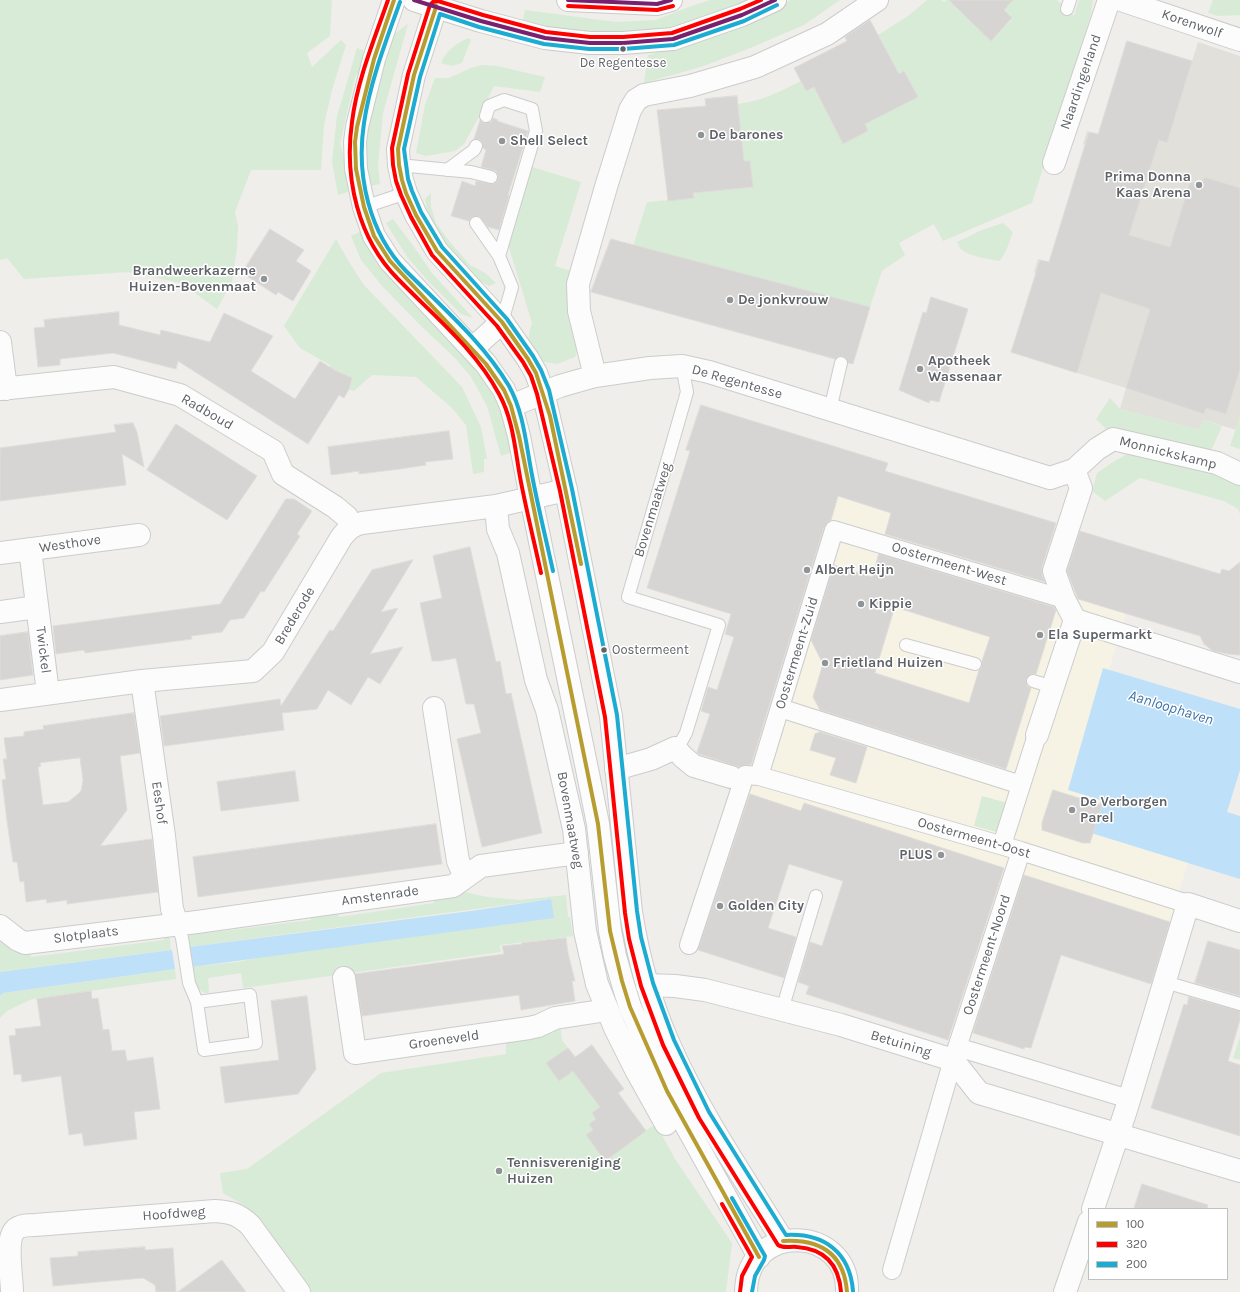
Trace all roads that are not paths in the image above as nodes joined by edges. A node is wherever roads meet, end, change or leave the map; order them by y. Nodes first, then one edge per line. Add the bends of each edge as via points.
1 (394, 0) edge
2 (414, 0) edge
3 (568, 0) edge
4 (671, 0) edge
5 (775, 0) edge
6 (877, 0) edge
7 (1108, 0) edge
8 (1121, 0) edge
9 (435, 3) edge
10 (1240, 40) edge
11 (486, 116) dead end
12 (476, 146) dead end
13 (1054, 163) dead end
14 (399, 165) junction
15 (447, 170) junction
16 (491, 177) dead end
17 (406, 193) junction
18 (364, 207) junction
19 (476, 223) dead end
20 (499, 256) junction
21 (502, 322) junction
22 (0, 342) edge
23 (473, 348) junction
24 (841, 363) dead end
25 (682, 366) junction
26 (595, 376) junction
27 (3, 389) edge
28 (544, 392) junction
29 (511, 406) junction
30 (830, 410) junction
31 (944, 444) joint
32 (1074, 470) junction
33 (1240, 474) edge
34 (566, 490) junction
35 (531, 498) junction
36 (496, 506) junction
37 (352, 526) junction
38 (834, 530) joint
39 (139, 535) dead end
40 (30, 549) junction
41 (0, 553) edge
42 (1064, 599) junction
43 (37, 607) junction
44 (0, 612) edge
45 (1075, 620) junction
46 (906, 645) dead end
47 (975, 664) dead end
48 (1240, 672) edge
49 (142, 681) junction
50 (48, 693) junction
51 (0, 700) edge
52 (434, 708) dead end
53 (780, 708) junction
54 (1037, 735) joint
55 (675, 748) junction
56 (616, 769) junction
57 (745, 776) junction
58 (1021, 785) junction
59 (1002, 845) junction
60 (1021, 851) junction
61 (577, 853) junction
62 (465, 876) junction
63 (816, 896) dead end
64 (1188, 904) junction
65 (1240, 921) edge
66 (0, 926) edge
67 (180, 931) junction
68 (689, 945) dead end
69 (344, 978) dead end
70 (1165, 982) junction
71 (647, 985) junction
72 (197, 1002) junction
73 (1240, 1004) edge
74 (607, 1010) junction
75 (782, 1010) junction
76 (955, 1053) junction
77 (1129, 1099) junction
78 (666, 1124) dead end
79 (1118, 1134) junction
80 (1240, 1171) edge
81 (1093, 1208) edge
82 (1088, 1225) edge
83 (7, 1228) edge
84 (784, 1241) junction
85 (758, 1257) junction
86 (892, 1270) dead end
87 (850, 1291) edge
88 (12, 1292) edge
89 (299, 1292) edge
90 (746, 1292) edge
91 (1066, 1292) edge

1 - 18 street, Bovenmaatweg via 374,58 357,127 356,169
2 - 9 street
3 - 4 street via 657,4
5 - 9 street via 742,15 673,39 623,43 590,43 545,38 481,21
6 - 26 street via 826,34 756,67 690,86 649,93 636,100 630,110 578,284 579,311
7 - 13 street, Naardingerland
8 - 10 street, Korenwolf
9 - 14 street via 414,75 398,149
11 - 20 lane via 489,106 504,100 532,109 536,131
12 - 15 lane
14 - 15 lane
14 - 17 street
15 - 16 lane
17 - 18 lane
17 - 21 street via 437,251
18 - 23 street, Bovenmaatweg via 374,236 390,261
19 - 20 lane
20 - 21 lane via 512,287
21 - 23 street
21 - 28 street via 528,358
22 - 27 street
23 - 29 street, Bovenmaatweg via 504,390
24 - 30 lane
25 - 26 street, De Regentesse
25 - 30 street, De Regentesse
25 - 55 lane, Bovenmaatweg via 687,392 628,597 718,625 686,733
26 - 28 street, De Regentesse
27 - 37 street, Radboud via 114,377 180,395 273,451 282,474 334,507 347,517
28 - 29 street, De Regentesse
28 - 34 street
29 - 35 street, Bovenmaatweg
30 - 31 street, De Regentesse
31 - 32 street, Monnickskamp via 1050,478
32 - 33 street, Monnickskamp via 1097,449 1113,439 1217,463
32 - 42 street via 1081,488 1054,572
34 - 35 street
34 - 56 street via 611,716
35 - 36 street
35 - 85 street, Bovenmaatweg via 598,824 610,931 622,981 630,1007 667,1091
36 - 37 street
36 - 61 street, Bovenmaatweg via 498,529 508,553 536,680 547,710
37 - 49 street, Brederode via 346,530 273,652 253,671
38 - 42 street, Oostermeent-West
38 - 53 street, Oostermeent-Zuid
39 - 40 street, Westhove
40 - 41 street, Westhove
40 - 43 street, Twickel
42 - 45 street
43 - 44 street, Twickel
43 - 50 street, Twickel
45 - 48 street
45 - 54 street via 1043,684
46 - 47 lane
49 - 50 street, Brederode
49 - 67 street, Eeshof via 172,909
50 - 51 street, Brederode
52 - 62 street via 458,861
53 - 57 street, Oostermeent-Zuid
53 - 58 street
54 - 58 street
55 - 56 street via 651,759
55 - 57 street, Oostermeent-Oost via 694,766
56 - 71 street via 631,912
57 - 59 street, Oostermeent-Oost
57 - 68 street, Oostermeent-Zuid
58 - 59 street
59 - 60 street, Oostermeent-Oost
60 - 64 street, Oostermeent-Oost
60 - 76 street, Oostermeent-Noord
61 - 62 street, Amstenrade via 481,866
61 - 74 street, Bovenmaatweg via 585,931 597,984
62 - 67 street, Amstenrade via 453,886
63 - 75 lane
64 - 65 street
64 - 70 street
66 - 67 street, Slotplaats via 25,943
67 - 72 lane via 188,983
69 - 74 street, Groeneveld via 355,1053 529,1028 555,1018
70 - 73 lane
70 - 77 street
71 - 75 street, Betuining via 706,990
71 - 84 street via 668,1042 704,1115
72 - 72 lane via 250,996 256,1043 204,1050
74 - 78 street, Bovenmaatweg
75 - 76 street, Betuining
76 - 77 street
76 - 79 street via 979,1093
76 - 86 street, Oostermeent-Noord
77 - 79 street
79 - 80 street
79 - 81 street
82 - 91 street
83 - 88 street, Hoofdweg
83 - 89 street, Hoofdweg via 215,1211 234,1213 250,1225
84 - 85 street via 770,1247
84 - 87 street via 804,1240 823,1247 840,1265
85 - 90 street via 747,1278

